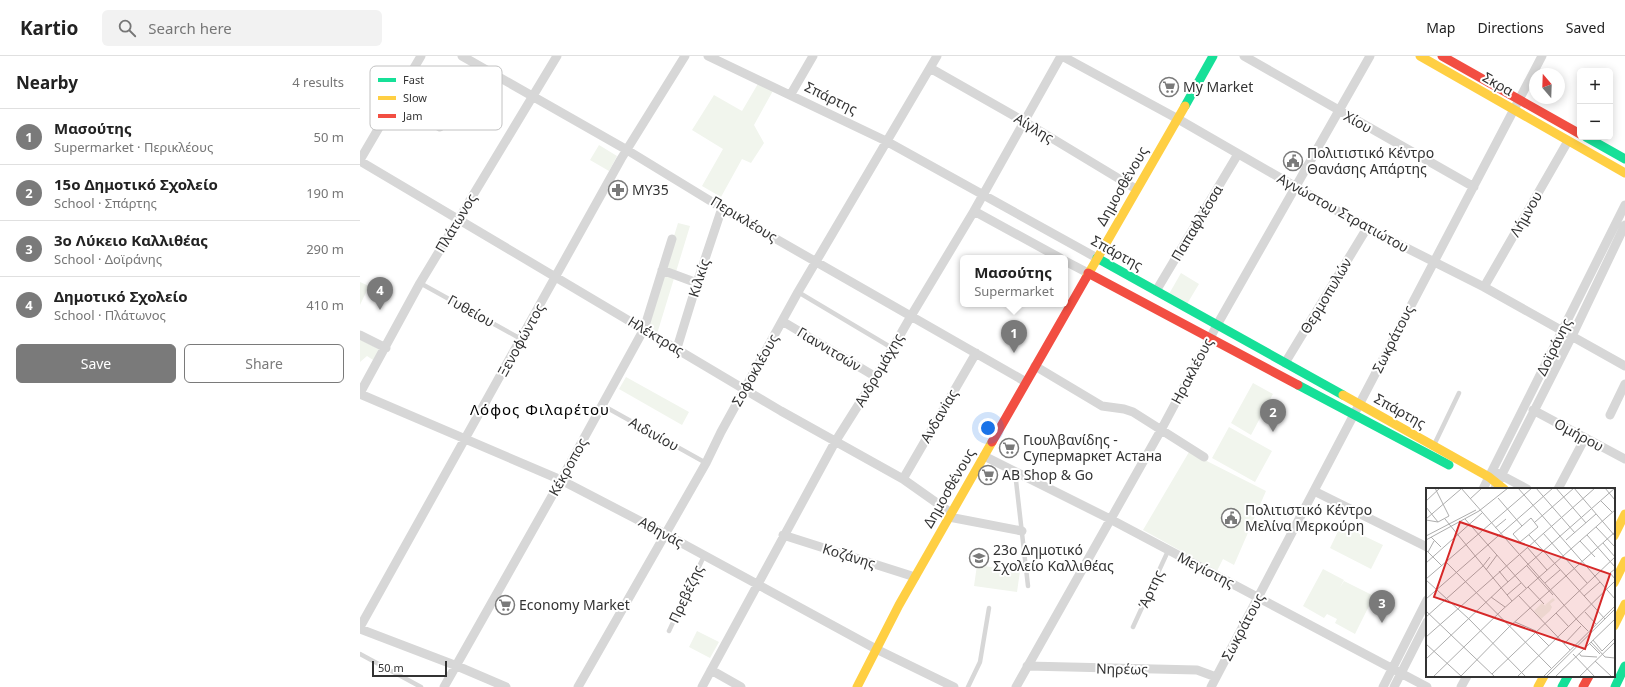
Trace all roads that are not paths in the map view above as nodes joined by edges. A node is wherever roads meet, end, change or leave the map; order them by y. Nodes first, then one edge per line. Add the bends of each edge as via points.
1 (421, 56) edge
2 (462, 56) edge
3 (556, 56) edge
4 (685, 56) edge
5 (708, 56) edge
6 (813, 56) edge
7 (937, 56) edge
8 (1062, 56) edge
9 (1213, 56) edge
10 (1244, 56) edge
11 (1370, 56) edge
12 (1420, 56) edge
13 (1442, 56) edge
14 (1542, 56) edge
15 (415, 66) edge
16 (480, 66) edge
17 (930, 68) junction
18 (502, 79) edge
19 (791, 94) junction
20 (532, 96) junction
21 (1520, 100) junction
22 (1514, 110) junction
23 (1339, 111) junction
24 (1178, 119) junction
25 (1024, 122) junction
26 (378, 130) edge
27 (1577, 132) edge
28 (1591, 140) edge
29 (886, 141) junction
30 (1568, 141) junction
31 (627, 150) junction
32 (1238, 154) junction
33 (1625, 159) edge
34 (360, 160) edge
35 (1625, 173) edge
36 (1296, 186) junction
37 (1474, 187) junction
38 (1136, 190) junction
39 (983, 195) junction
40 (1625, 206) edge
41 (722, 208) junction
42 (974, 212) junction
43 (458, 220) junction
44 (1625, 225) edge
45 (1367, 228) junction
46 (672, 239) dead end
47 (1054, 255) edge
48 (1096, 258) junction
49 (817, 261) junction
50 (1433, 262) junction
51 (1068, 263) edge
52 (662, 270) junction
53 (1088, 273) junction
54 (555, 278) junction
55 (420, 283) junction
56 (697, 283) junction
57 (1484, 287) junction
58 (1156, 291) junction
59 (798, 292) junction
60 (911, 316) junction
61 (782, 321) junction
62 (1217, 325) junction
63 (644, 329) junction
64 (1562, 330) junction
65 (360, 335) edge
66 (1572, 336) junction
67 (1210, 338) junction
68 (522, 339) junction
69 (386, 348) junction
70 (677, 348) junction
71 (892, 348) junction
72 (976, 354) junction
73 (1285, 364) junction
74 (1035, 366) junction
75 (1625, 366) edge
76 (876, 377) junction
77 (1026, 382) junction
78 (1625, 384) edge
79 (745, 390) junction
80 (1459, 393) dead end
81 (360, 394) edge
82 (602, 405) junction
83 (1359, 405) junction
84 (1533, 410) junction
85 (1354, 414) junction
86 (1610, 414) dead end
87 (1161, 430) junction
88 (1585, 438) junction
89 (466, 439) junction
90 (835, 442) junction
91 (1434, 446) junction
92 (984, 456) junction
93 (1204, 457) dead end
94 (1625, 459) edge
95 (706, 464) junction
96 (1015, 472) junction
97 (561, 480) junction
98 (903, 480) junction
99 (1488, 480) edge
100 (1498, 485) edge
101 (1520, 488) edge
102 (1559, 488) edge
103 (1314, 491) junction
104 (1625, 514) edge
105 (950, 515) junction
106 (1110, 519) junction
107 (1617, 526) edge
108 (1022, 531) junction
109 (665, 534) junction
110 (783, 535) junction
111 (1426, 547) edge
112 (1168, 551) junction
113 (704, 556) junction
114 (1625, 561) edge
115 (915, 577) junction
116 (1615, 581) edge
117 (758, 585) junction
118 (1028, 586) dead end
119 (1258, 597) junction
120 (1426, 602) edge
121 (1625, 604) edge
122 (989, 608) dead end
123 (1426, 624) edge
124 (1615, 624) edge
125 (1133, 627) dead end
126 (360, 628) edge
127 (669, 631) dead end
128 (876, 649) junction
129 (360, 654) edge
130 (457, 666) junction
131 (1027, 666) junction
132 (1625, 666) edge
133 (1392, 669) junction
134 (711, 670) junction
135 (1401, 674) junction
136 (1216, 677) junction
137 (1466, 677) edge
138 (1543, 677) edge
139 (1567, 677) edge
140 (1588, 677) edge
141 (421, 687) edge
142 (444, 687) edge
143 (506, 687) edge
144 (578, 687) edge
145 (702, 687) edge
146 (741, 687) edge
147 (858, 687) edge
148 (954, 687) edge
149 (968, 687) edge
150 (1016, 687) edge
151 (1212, 687) edge
152 (1383, 687) edge
153 (1394, 687) edge
154 (1427, 687) edge
155 (1461, 687) edge
156 (1538, 687) edge
157 (1562, 687) edge
158 (1583, 687) edge
159 (1615, 687) edge

1 - 15 street
2 - 16 street, Περικλέους
3 - 20 street, Πλάτωνος
4 - 31 street, Ξενοφώντος
5 - 19 street, Σπάρτης
6 - 19 street
7 - 17 street, Σοφοκλέους
8 - 24 street, Αγνώστου Στρατιώτου
8 - 25 street, Ανδρομάχης
9 - 24 main road, Δημοσθένους
10 - 23 street, Χίου
11 - 23 street, Ηρακλέους
12 - 22 main road, Σκρα
13 - 21 main road, Σκρα
14 - 21 street, Σωκράτους
17 - 25 street, Αίγλης
17 - 29 street, Σοφοκλέους
18 - 20 street, Περικλέους
19 - 29 street, Σπάρτης
20 - 31 street, Περικλέους
20 - 43 street, Πλάτωνος
21 - 22 street, Σωκράτους
21 - 27 main road, Σκρα
22 - 30 main road, Σκρα
22 - 37 street, Σωκράτους
23 - 36 street, Ηρακλέους
23 - 37 street, Χίου
24 - 32 street, Αγνώστου Στρατιώτου
24 - 38 main road, Δημοσθένους
25 - 38 street, Αίγλης
25 - 39 street, Ανδρομάχης
26 - 34 street
28 - 33 main road
29 - 39 street, Σπάρτης
29 - 49 street, Σοφοκλέους
30 - 35 main road, Σκρα
30 - 57 street, Λήμνου
31 - 41 street, Περικλέους
31 - 54 street, Ξενοφώντος
32 - 36 street, Αγνώστου Στρατιώτου
32 - 58 street, Παπαφλέσσα
34 - 43 street, Ηλέκτρας
36 - 45 street, Αγνώστου Στρατιώτου
36 - 62 street, Ηρακλέους
37 - 50 street, Σωκράτους
38 - 48 main road, Δημοσθένους
39 - 42 street, Ανδρομάχης
39 - 48 street, Σπάρτης
40 - 64 street, Δοϊράνης
41 - 49 street, Περικλέους
41 - 56 street, Κιλκίς
42 - 47 street
42 - 60 street, Ανδρομάχης
43 - 54 street, Ηλέκτρας
43 - 55 street, Πλάτωνος
44 - 66 street, Δοϊράνης
45 - 50 street, Αγνώστου Στρατιώτου
45 - 73 street, Θερμοπυλών
46 - 52 street, Κέκροπος
48 - 53 main road, Δημοσθένους
48 - 58 main road, Σπάρτης
49 - 59 street, Σοφοκλέους
49 - 60 street, Περικλέους
50 - 57 street, Αγνώστου Στρατιώτου
50 - 83 street, Σωκράτους
51 - 53 street, Σπάρτης
52 - 56 street
52 - 63 street, Κέκροπος
53 - 67 main road, Σπάρτης
53 - 74 main road, Δημοσθένους
54 - 63 street, Ηλέκτρας
54 - 68 street, Ξενοφώντος
55 - 68 lane, Γυθείου
55 - 69 street, Πλάτωνος
56 - 70 street, Κιλκίς
57 - 64 street, Αγνώστου Στρατιώτου
58 - 62 main road, Σπάρτης
59 - 61 street, Σοφοκλέους
59 - 71 lane
60 - 71 street, Ανδρομάχης
60 - 72 street, Περικλέους
61 - 76 street, Γιαννιτσών
61 - 79 street, Σοφοκλέους
62 - 67 street, Ηρακλέους
62 - 73 main road, Σπάρτης
63 - 70 street, Ηλέκτρας
63 - 82 street, Κέκροπος
64 - 66 street, Αγνώστου Στρατιώτου
64 - 99 street, Δοϊράνης
65 - 69 street
66 - 75 street, Αγνώστου Στρατιώτου
66 - 84 street, Δοϊράνης
67 - 85 main road, Σπάρτης
67 - 87 street, Ηρακλέους
68 - 89 street, Ξενοφώντος
69 - 81 street, Πλάτωνος
70 - 79 street, Ηλέκτρας
71 - 76 street, Ανδρομάχης
72 - 77 street, Περικλέους
72 - 98 street, Ανδανiας
73 - 83 main road, Σπάρτης
74 - 77 main road, Δημοσθένους
74 - 87 street via 1102,406 1133,412
76 - 90 street, Ανδρομάχης
77 - 92 main road, Δημοσθένους
78 - 86 street
79 - 90 street, Ηλέκτρας
79 - 95 street, Σοφοκλέους
80 - 91 lane
81 - 89 street, Αθηνάς
82 - 95 lane, Αιδινίου
82 - 97 street, Κέκροπος
83 - 85 street, Σωκράτους
83 - 91 main road, Σπάρτης
84 - 88 street, Ομήρου
84 - 100 street, Δοϊράνης
85 - 99 main road, Σπάρτης
85 - 103 street, Σωκράτους
87 - 93 street
87 - 106 street, Ηρακλέους
88 - 94 street, Ομήρου
88 - 102 street
89 - 97 street, Αθηνάς
89 - 126 street, Ξενοφώντος
90 - 98 street, Ηλέκτρας
90 - 110 street, Ανδρομάχης
91 - 99 main road, Σπάρτης
92 - 96 street, Μεγίστης
92 - 105 main road, Δημοσθένους
95 - 109 street, Σοφοκλέους
96 - 106 street, Μεγίστης
96 - 108 lane
97 - 109 street, Αθηνάς
97 - 130 street, Κέκροπος
98 - 105 street, Ηλέκτρας
99 - 100 main road, Σπάρτης
100 - 101 street, Σπάρτης
103 - 111 street
103 - 119 street, Σωκράτους
104 - 107 main road
105 - 108 street
105 - 115 main road, Δημοσθένους
106 - 112 street, Μεγίστης
106 - 131 street, Ηρακλέους
108 - 118 lane
109 - 113 street, Αθηνάς
109 - 144 street, Σοφοκλέους
110 - 115 street, Κοζάνης
110 - 117 street, Ανδρομάχης
112 - 119 street, Μεγίστης
112 - 125 lane, Άρτης
113 - 117 street, Αθηνάς
113 - 127 lane, Πρεβέζης
114 - 116 main road
115 - 128 main road, Δημοσθένους
117 - 128 street, Αθηνάς
117 - 134 street, Ανδρομάχης
119 - 133 street, Μεγίστης
119 - 136 street, Σωκράτους
120 - 133 street
121 - 124 main road
122 - 149 lane via 980,662
123 - 135 street
126 - 130 street
128 - 147 main road, Δημοσθένους
128 - 148 street, Αθηνάς
129 - 141 lane
130 - 142 street, Κέκροπος
130 - 143 street
131 - 136 street, Νηρέως via 1197,670
131 - 150 street, Ηρακλέους
132 - 159 main road
133 - 135 street, Μεγίστης
133 - 152 street
134 - 145 street, Ανδρομάχης
134 - 146 street
135 - 153 street
135 - 154 street, Μεγίστης
136 - 151 street, Σωκράτους
137 - 155 street
138 - 156 main road
139 - 157 main road
140 - 158 main road

